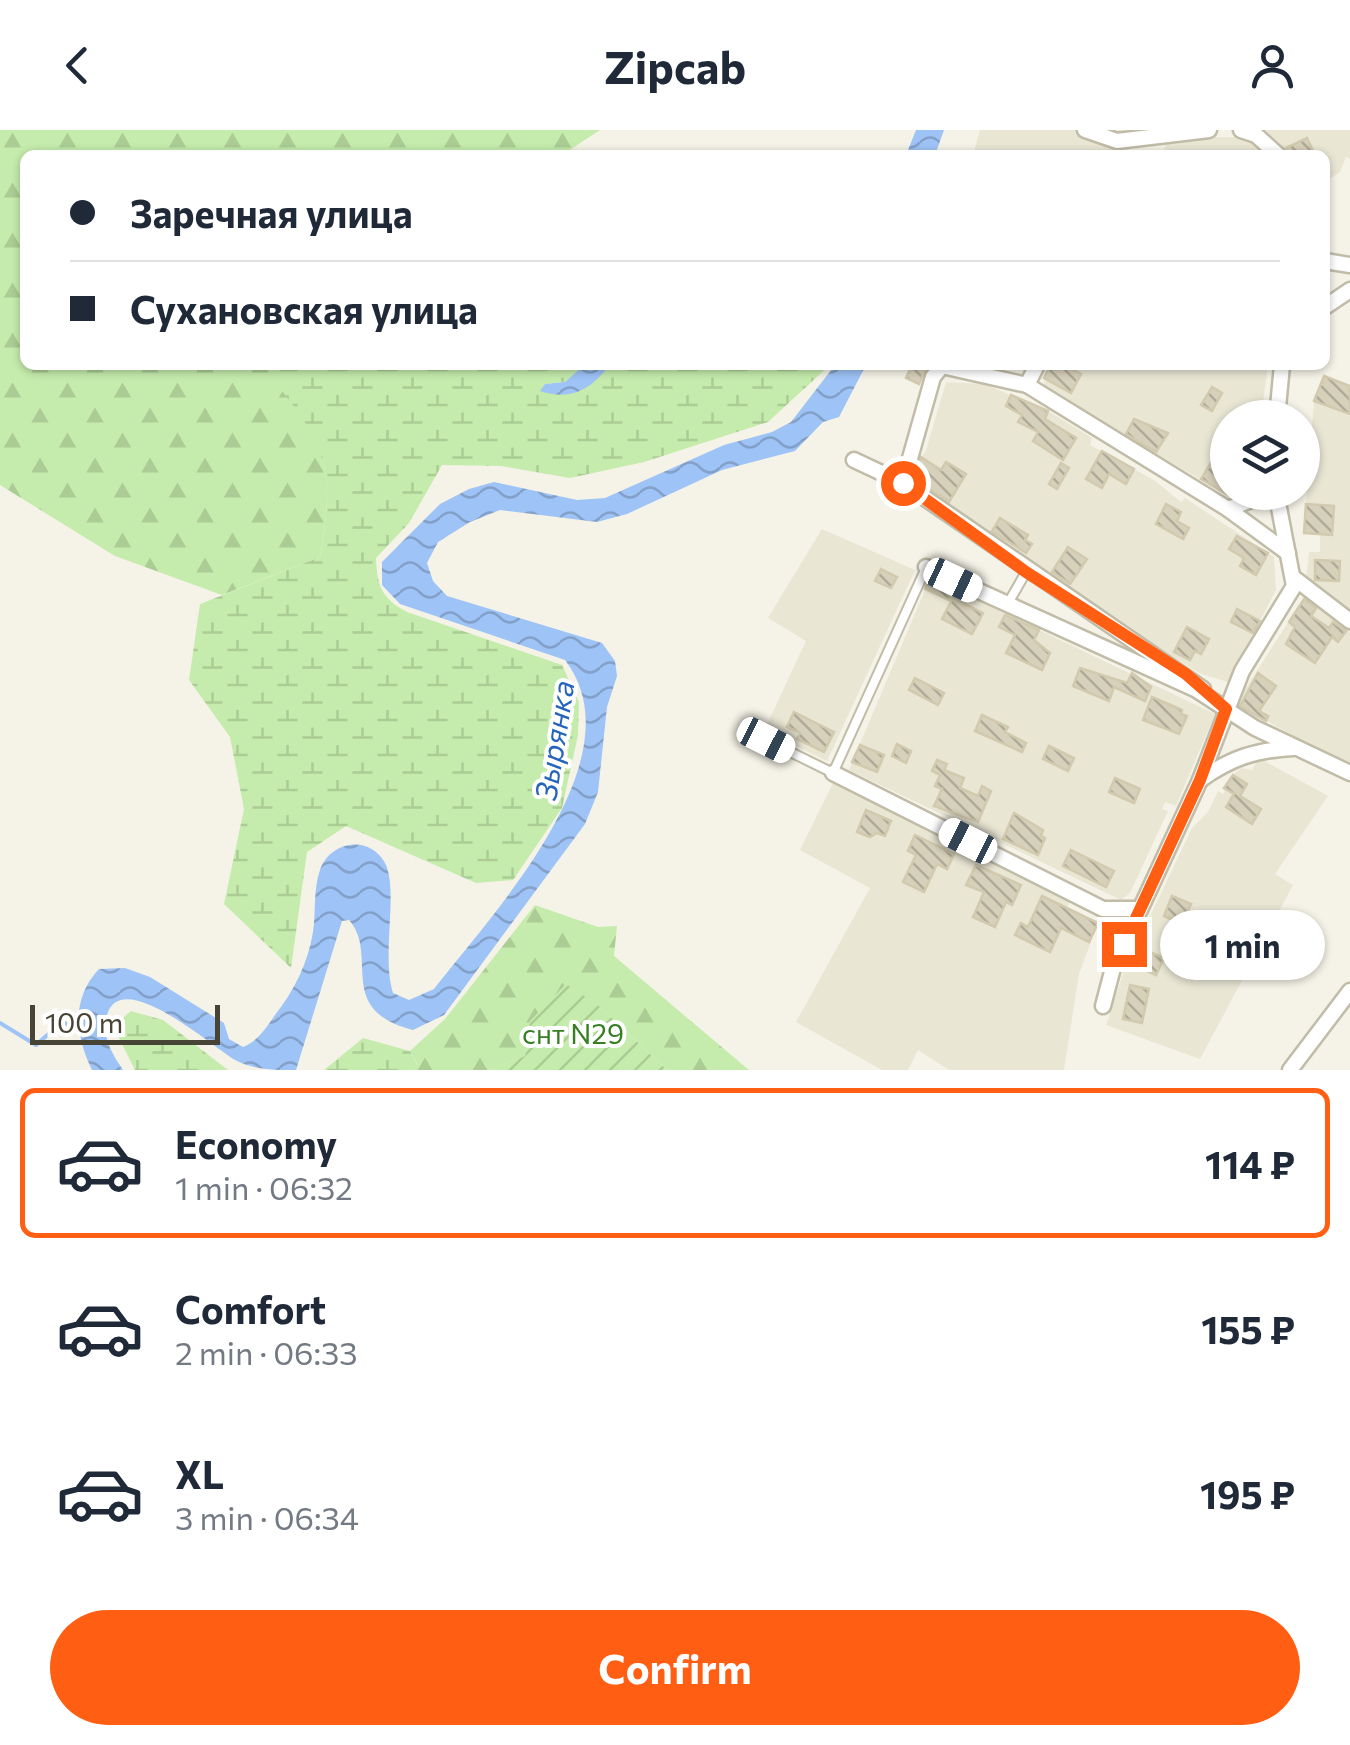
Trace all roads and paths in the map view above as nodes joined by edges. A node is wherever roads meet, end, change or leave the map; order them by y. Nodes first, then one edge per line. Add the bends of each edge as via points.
1 (1085, 130) edge
2 (1209, 130) edge
3 (1241, 130) edge
4 (1272, 150) edge
5 (939, 370) edge
6 (960, 370) edge
7 (1034, 370) edge
8 (1282, 370) edge
9 (1027, 385) junction
10 (1279, 400) edge
11 (854, 460) dead end
12 (903, 483) junction
13 (1210, 498) edge
14 (1229, 510) edge
15 (1280, 510) edge
16 (1288, 553) junction
17 (926, 567) joint
18 (1026, 572) junction
19 (1294, 578) junction
20 (1007, 605) junction
21 (1350, 621) edge
22 (1226, 709) junction
23 (766, 740) dead end
24 (1294, 748) junction
25 (1350, 773) edge
26 (833, 774) junction
27 (1200, 780) junction
28 (1138, 909) junction
29 (1348, 997) edge
30 (1103, 1006) dead end
31 (1290, 1070) edge

1 - 2 street via 1117,142
3 - 4 street
5 - 12 street
6 - 9 street
7 - 9 street
8 - 10 street
9 - 13 street
11 - 12 street
12 - 18 street
14 - 16 street
15 - 16 street
16 - 19 street
17 - 20 street
17 - 26 lane
18 - 20 lane
18 - 22 street via 1186,674
19 - 21 street
19 - 22 street
20 - 22 street
22 - 24 street
22 - 27 street
23 - 26 lane
24 - 25 street
24 - 27 street via 1257,750
26 - 28 street via 1103,908
27 - 28 street
28 - 30 street
29 - 31 street

